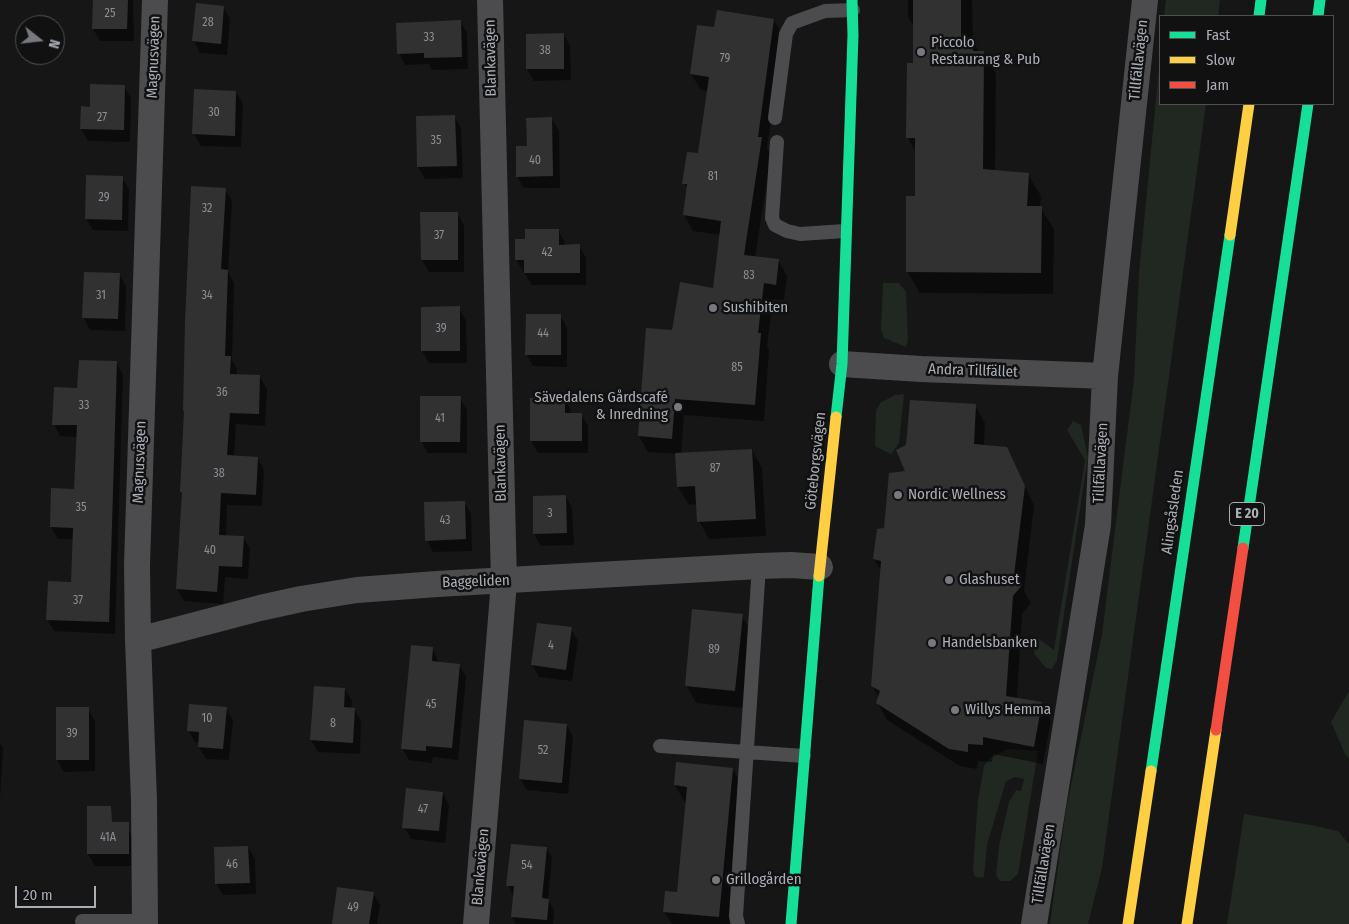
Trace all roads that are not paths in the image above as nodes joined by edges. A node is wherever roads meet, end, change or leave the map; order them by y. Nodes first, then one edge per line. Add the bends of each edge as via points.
1 (156, 0) edge
2 (490, 0) edge
3 (1145, 0) edge
4 (1261, 0) edge
5 (1320, 0) edge
6 (852, 5) edge
7 (1259, 15) edge
8 (1318, 15) edge
9 (1249, 105) edge
10 (1308, 105) edge
11 (775, 118) dead end
12 (777, 142) dead end
13 (845, 232) junction
14 (842, 364) junction
15 (1105, 376) junction
16 (760, 566) junction
17 (820, 568) junction
18 (504, 582) junction
19 (138, 640) junction
20 (660, 746) dead end
21 (746, 752) junction
22 (804, 756) junction
23 (82, 921) dead end
24 (145, 922) edge
25 (476, 924) edge
26 (738, 924) edge
27 (792, 924) edge
28 (1034, 924) edge
29 (1128, 924) edge
30 (1187, 924) edge

1 - 19 street, Magnusvägen via 137,565
2 - 18 street, Blankavägen
3 - 15 street, Tillfällavägen
4 - 7 main road
5 - 8 main road
6 - 11 lane via 792,23 786,34
6 - 13 main road, Göteborgsvägen
9 - 29 main road, Alingsåsleden
10 - 30 main road, E 20
12 - 13 lane via 772,218 775,225 800,234
13 - 14 main road, Göteborgsvägen
14 - 15 street, Andra Tillfället
14 - 17 main road, Göteborgsvägen
15 - 28 street, Tillfällavägen via 1098,525
16 - 17 street, Baggeliden
16 - 18 street, Baggeliden
16 - 21 lane
17 - 22 main road, Göteborgsvägen
18 - 19 street, Baggeliden via 357,590 301,598
18 - 25 street, Blankavägen
19 - 24 street, Magnusvägen
20 - 21 lane
21 - 22 lane
21 - 26 lane
22 - 27 main road, Göteborgsvägen
23 - 24 lane

